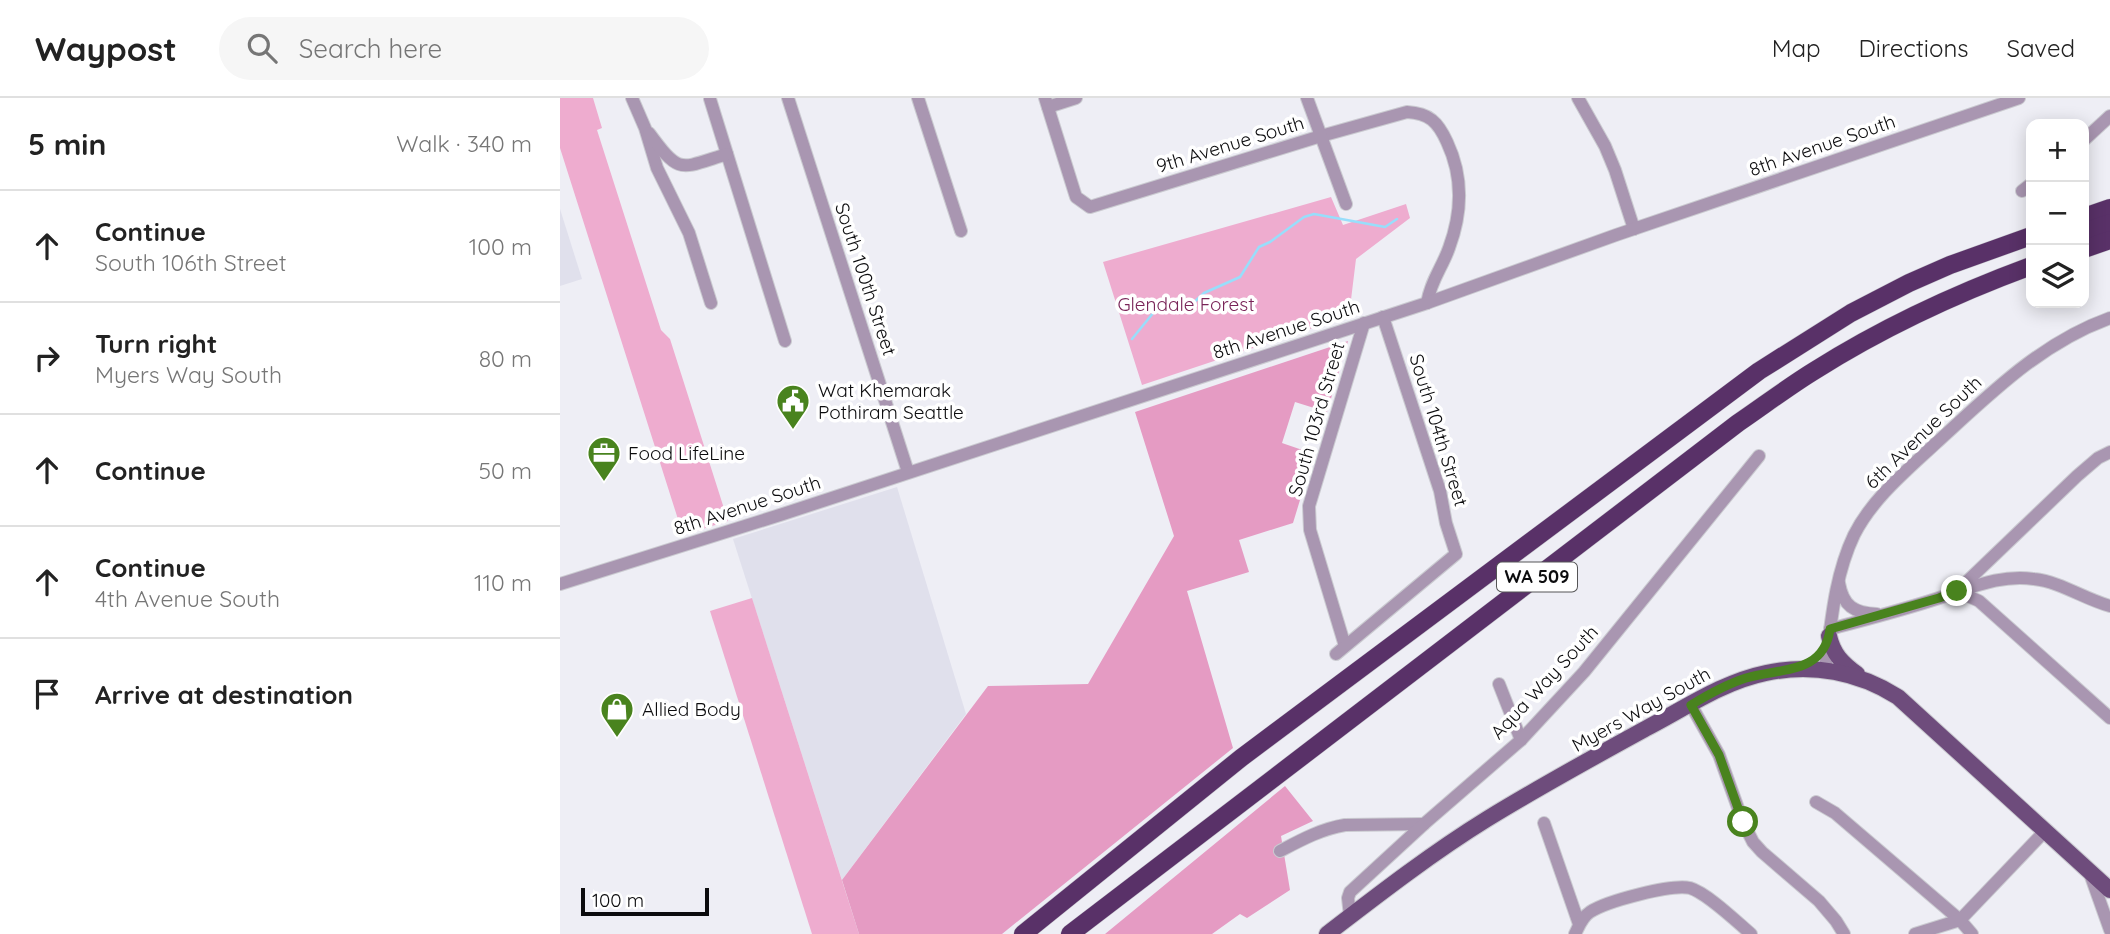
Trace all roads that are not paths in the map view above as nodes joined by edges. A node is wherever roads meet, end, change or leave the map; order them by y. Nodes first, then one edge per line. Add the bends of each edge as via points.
1 (632, 98) edge
2 (788, 98) edge
3 (918, 98) edge
4 (1076, 98) edge
5 (1307, 98) edge
6 (1578, 98) edge
7 (2019, 98) edge
8 (710, 99) edge
9 (1046, 102) edge
10 (2110, 116) edge
11 (645, 128) junction
12 (2089, 135) edge
13 (1321, 136) junction
14 (727, 154) junction
15 (1346, 204) dead end
16 (2110, 208) edge
17 (2089, 215) edge
18 (2110, 223) edge
19 (1634, 229) junction
20 (961, 230) dead end
21 (2089, 230) edge
22 (2026, 238) edge
23 (2110, 240) edge
24 (2089, 247) edge
25 (2026, 250) edge
26 (2110, 253) edge
27 (2089, 257) edge
28 (2026, 268) edge
29 (712, 303) dead end
30 (1427, 303) junction
31 (1383, 317) junction
32 (2110, 317) edge
33 (1364, 323) junction
34 (1817, 335) junction
35 (785, 341) dead end
36 (2110, 452) edge
37 (1759, 456) dead end
38 (908, 472) junction
39 (1839, 578) junction
40 (560, 584) edge
41 (1957, 591) junction
42 (2110, 606) edge
43 (1884, 615) junction
44 (1830, 633) junction
45 (1341, 650) joint
46 (1786, 670) junction
47 (1825, 670) junction
48 (1864, 679) junction
49 (1499, 684) dead end
50 (1691, 705) junction
51 (2110, 718) edge
52 (1521, 740) junction
53 (1816, 802) dead end
54 (1544, 823) dead end
55 (1424, 824) junction
56 (2045, 831) junction
57 (1280, 851) dead end
58 (2088, 871) junction
59 (2110, 890) edge
60 (1350, 916) junction
61 (1959, 920) junction
62 (2110, 930) edge
63 (1576, 931) edge
64 (1023, 934) edge
65 (1070, 934) edge
66 (1327, 934) edge
67 (1751, 934) edge
68 (1844, 934) edge
69 (1915, 934) edge
70 (1972, 934) edge

1 - 11 street
2 - 38 street, South 100th Street
3 - 20 street
4 - 9 street
5 - 13 street
6 - 19 street via 1605,146
7 - 19 street, 8th Avenue South
8 - 14 street
9 - 13 street, 9th Avenue South via 1076,197 1090,207
10 - 12 street
11 - 14 street via 676,164 690,166
11 - 29 street via 657,168 689,233
13 - 15 street
13 - 30 street, 9th Avenue South via 1407,112 1431,117 1439,127 1455,165 1460,196 1449,248 1430,286
14 - 35 street
16 - 17 highway
18 - 21 highway
19 - 30 street, 8th Avenue South
22 - 34 highway via 1909,283
23 - 24 highway
25 - 34 highway, WA 509 via 1919,287
26 - 27 highway
28 - 65 highway, WA 509 via 1917,313 1801,379
30 - 31 street, 8th Avenue South
31 - 33 street, 8th Avenue South
31 - 45 street, South 104th Street via 1440,491 1455,554
32 - 39 street, 6th Avenue South via 2060,340 2022,366 1908,469 1860,524
33 - 38 street, 8th Avenue South
33 - 45 street, South 103rd Street via 1309,506 1310,530
34 - 64 highway, WA 509 via 1721,398 1241,758
36 - 41 street via 2077,476
37 - 52 street, Aqua Way South via 1584,673
38 - 40 street, 8th Avenue South
39 - 43 street via 1841,594 1852,608
39 - 44 street, 6th Avenue South
41 - 42 street via 1995,580 2032,578
41 - 43 street
41 - 51 street via 1979,601
43 - 44 street
44 - 46 street via 1813,661
44 - 47 street, 6th Avenue South
44 - 48 main road via 1838,658
46 - 47 main road, Myers Way South
46 - 50 main road, Myers Way South via 1737,681
47 - 48 main road, Myers Way South
48 - 56 main road, Myers Way South via 1913,709
49 - 52 street
50 - 60 main road, Myers Way South via 1487,819
50 - 68 street via 1719,755 1753,842 1819,901
52 - 55 street, Aqua Way South
53 - 61 street via 1835,813
54 - 63 street
55 - 57 street via 1333,827
55 - 60 street, Aqua Way South via 1350,892
56 - 58 main road, Myers Way South
56 - 61 street
58 - 59 main road, Myers Way South
58 - 62 street
60 - 66 main road, Myers Way South
61 - 69 street
61 - 70 street
63 - 67 street via 1590,912 1599,908 1679,887 1705,896

